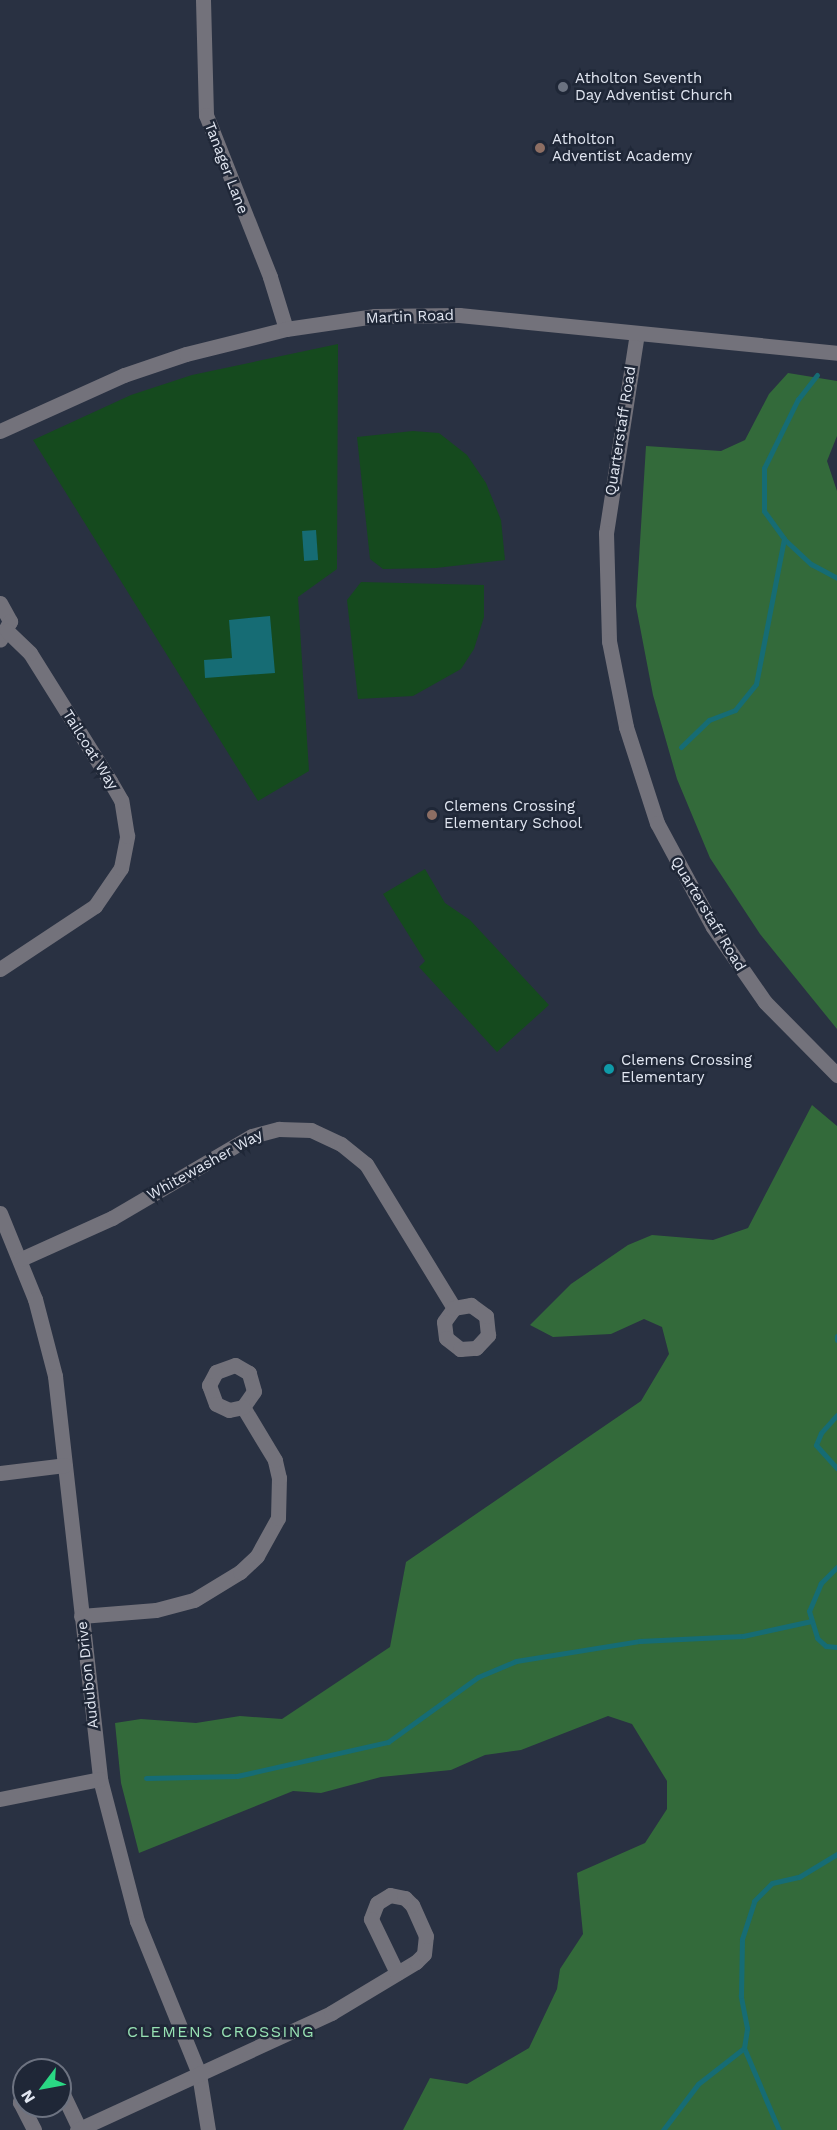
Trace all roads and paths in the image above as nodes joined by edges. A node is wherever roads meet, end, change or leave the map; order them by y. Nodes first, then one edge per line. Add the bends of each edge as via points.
1 (203, 0) edge
2 (286, 329) junction
3 (637, 333) junction
4 (837, 353) edge
5 (0, 430) edge
6 (0, 603) edge
7 (4, 636) edge
8 (0, 969) edge
9 (837, 1075) edge
10 (0, 1213) edge
11 (21, 1258) junction
12 (454, 1308) dead end
13 (243, 1407) dead end
14 (65, 1465) junction
15 (0, 1473) edge
16 (81, 1616) junction
17 (100, 1779) junction
18 (0, 1799) edge
19 (397, 1973) junction
20 (199, 2074) junction
21 (78, 2129) edge
22 (208, 2130) edge

1 - 2 street, Tanager Lane via 206,115 270,277
2 - 3 street, Martin Road via 375,316 459,315
2 - 5 street, Martin Road via 186,354 135,372
3 - 4 street, Martin Road
3 - 9 street, Quarterstaff Road via 606,533 609,641 626,727 657,823 708,920 765,1002
6 - 7 street, Tailcoat Way via 10,621
7 - 8 street, Tailcoat Way via 30,653 110,781 121,800 128,837 122,868 95,906
10 - 11 street, Audubon Drive
11 - 12 street, Whitewasher Way via 112,1218 252,1136 279,1129 311,1130 341,1144 366,1164
11 - 14 street, Audubon Drive via 55,1376
13 - 16 street via 275,1460 279,1478 278,1518 257,1556 240,1572 194,1600 156,1610
14 - 15 street
14 - 16 street, Audubon Drive
16 - 17 street, Audubon Drive
17 - 18 street
17 - 20 street, Audubon Drive via 138,1921
19 - 19 street via 424,1954 426,1936 412,1905 405,1898 390,1895 377,1904 371,1919
19 - 20 street via 331,2013
20 - 21 street
20 - 22 street, Audubon Drive

